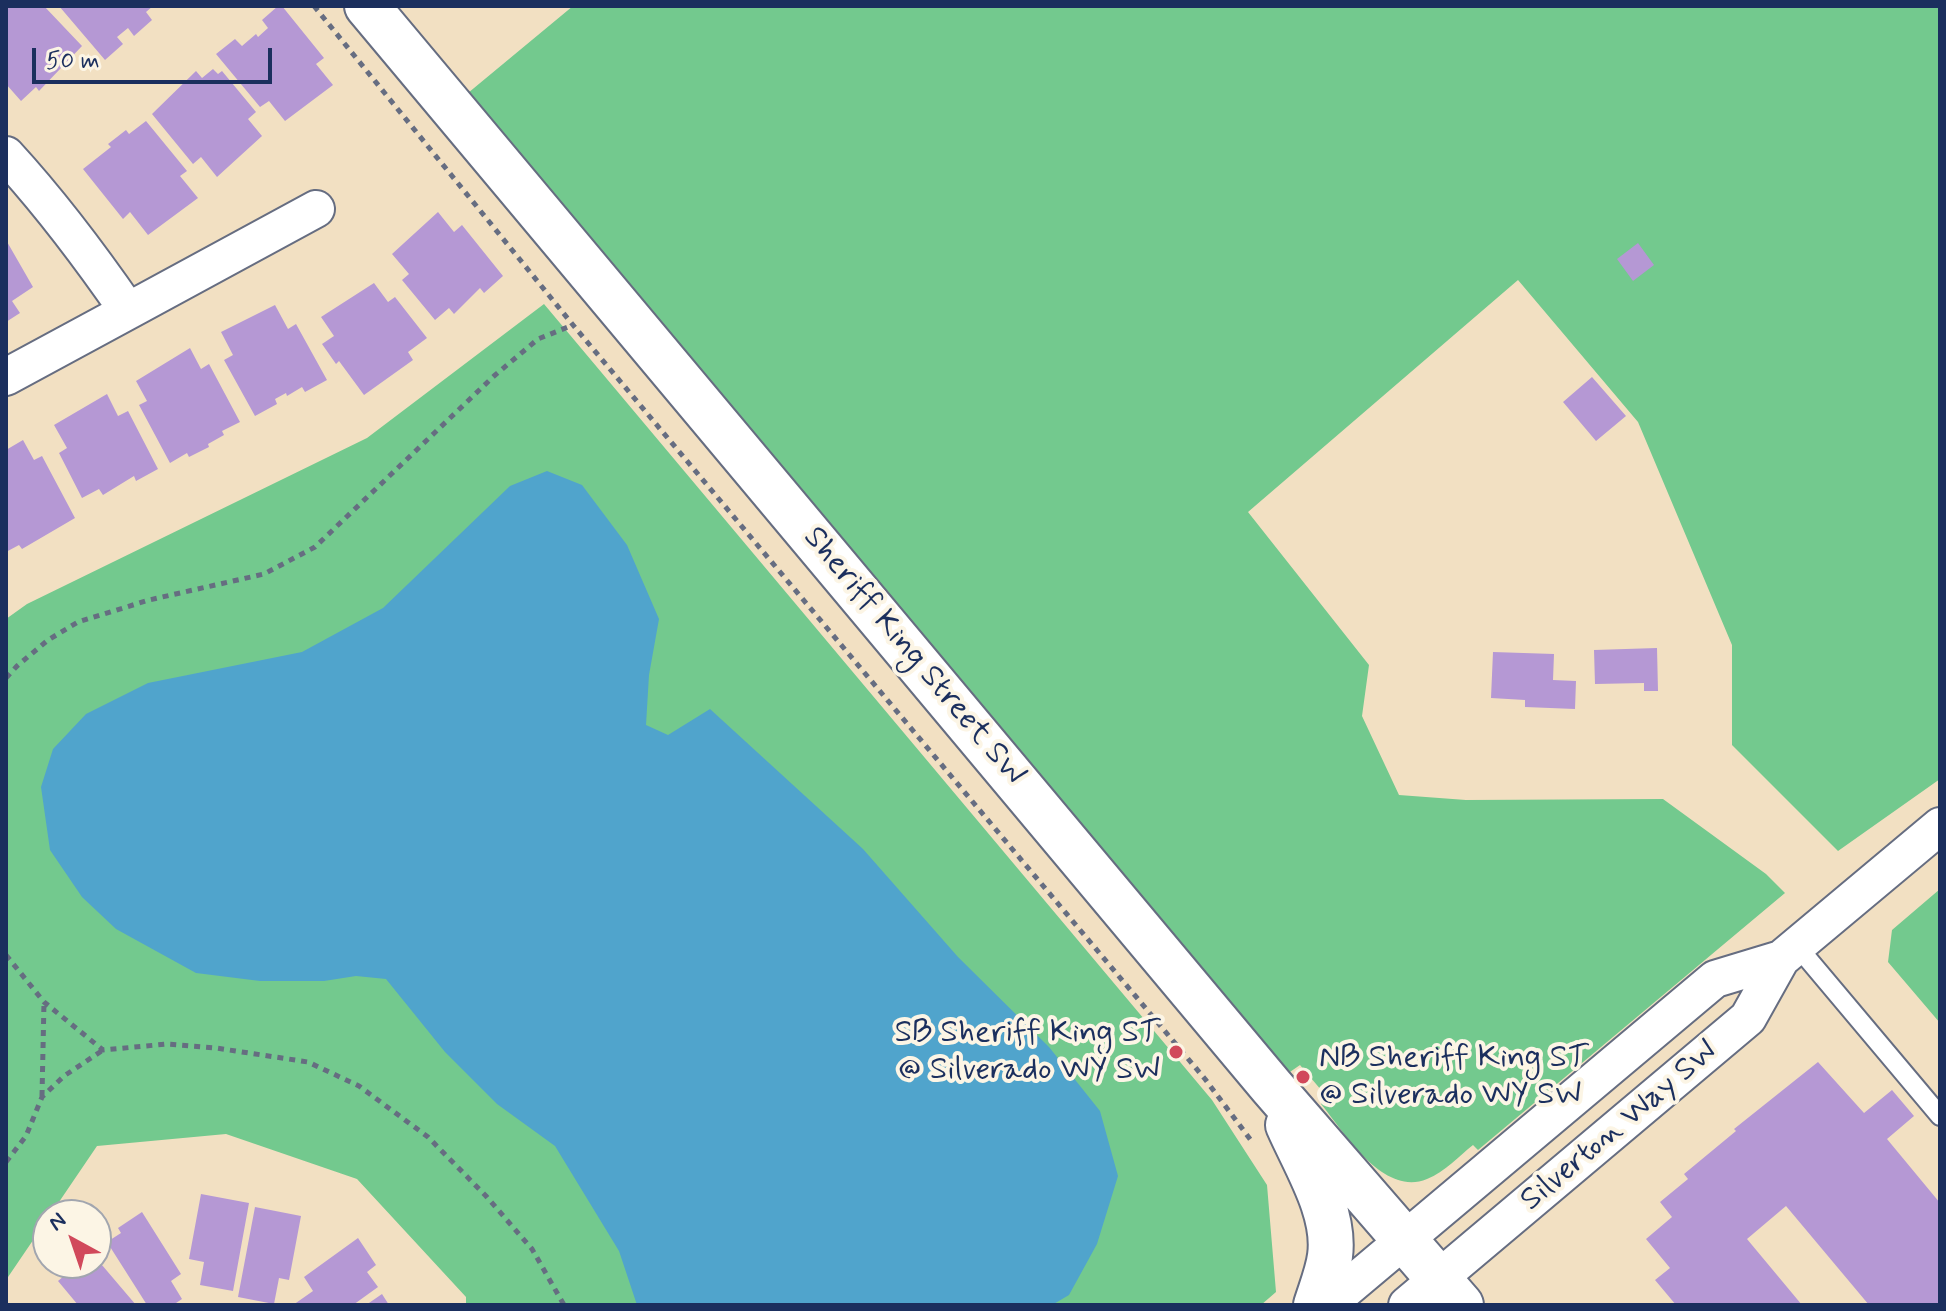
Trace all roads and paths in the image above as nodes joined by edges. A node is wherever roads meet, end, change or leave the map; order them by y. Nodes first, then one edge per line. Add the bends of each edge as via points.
1 (314, 6) edge
2 (367, 6) edge
3 (6, 155) edge
4 (316, 209) dead end
5 (128, 311) junction
6 (573, 325) junction
7 (6, 377) edge
8 (6, 678) edge
9 (1940, 826) edge
10 (1789, 952) junction
11 (6, 955) edge
12 (44, 1002) junction
13 (103, 1050) junction
14 (1271, 1086) junction
15 (42, 1097) junction
16 (1940, 1116) edge
17 (1257, 1149) dead end
18 (6, 1162) edge
19 (1406, 1240) junction
20 (1436, 1296) edge
21 (564, 1305) edge
22 (1316, 1305) edge
23 (1327, 1305) edge

1 - 6 path
2 - 14 main road, Sheriff King Street SW
3 - 5 street via 85,248
4 - 5 street
5 - 7 street
6 - 8 path via 538,339 494,376 315,547 264,574 78,622 48,640
6 - 17 path via 1205,1079
9 - 10 street, Silverton Way SW
10 - 16 lane
10 - 19 street, Silverton Way SW via 1715,979
10 - 20 street, Silverton Way SW via 1748,1018
11 - 12 path
12 - 13 path
12 - 15 path
13 - 15 path
13 - 21 path via 167,1044 216,1048 308,1062 359,1086 428,1137 486,1196 532,1249
14 - 19 main road, Sheriff King Street SW
14 - 22 main road via 1323,1203 1330,1256
15 - 18 path via 26,1136
19 - 20 main road, Sheriff King Street SW
19 - 23 street, Silverton Way SW

